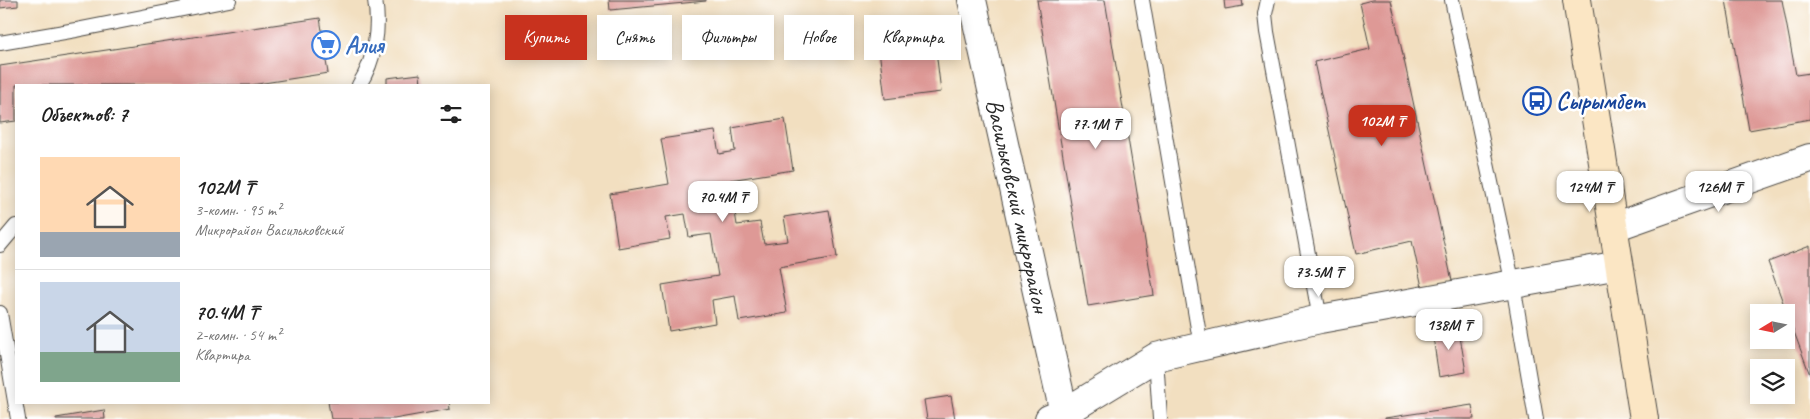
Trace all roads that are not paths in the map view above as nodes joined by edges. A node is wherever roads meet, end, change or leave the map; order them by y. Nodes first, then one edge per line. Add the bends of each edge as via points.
1 (229, 0) edge
2 (375, 0) edge
3 (972, 0) edge
4 (1142, 0) edge
5 (1268, 0) edge
6 (1452, 0) edge
7 (1576, 0) edge
8 (0, 43) edge
9 (359, 84) edge
10 (1810, 158) edge
11 (15, 227) edge
12 (1614, 228) junction
13 (0, 245) edge
14 (1618, 265) junction
15 (1513, 285) junction
16 (0, 313) edge
17 (1320, 319) junction
18 (1201, 346) junction
19 (1156, 357) junction
20 (15, 401) edge
21 (15, 404) edge
22 (1059, 417) edge
23 (18, 419) edge
24 (1160, 419) edge
25 (1536, 419) edge
26 (1644, 419) edge

1 - 8 lane
2 - 9 lane via 378,27 375,45
3 - 22 street, Васильковский микрорайон
4 - 18 lane
5 - 17 lane via 1265,14 1267,32
6 - 15 lane
7 - 12 main road
10 - 12 street
11 - 13 lane
12 - 14 main road
14 - 15 street
14 - 26 main road
15 - 17 street
15 - 25 lane
16 - 20 lane
17 - 18 street
18 - 19 street
19 - 22 street
19 - 24 lane
21 - 23 lane

